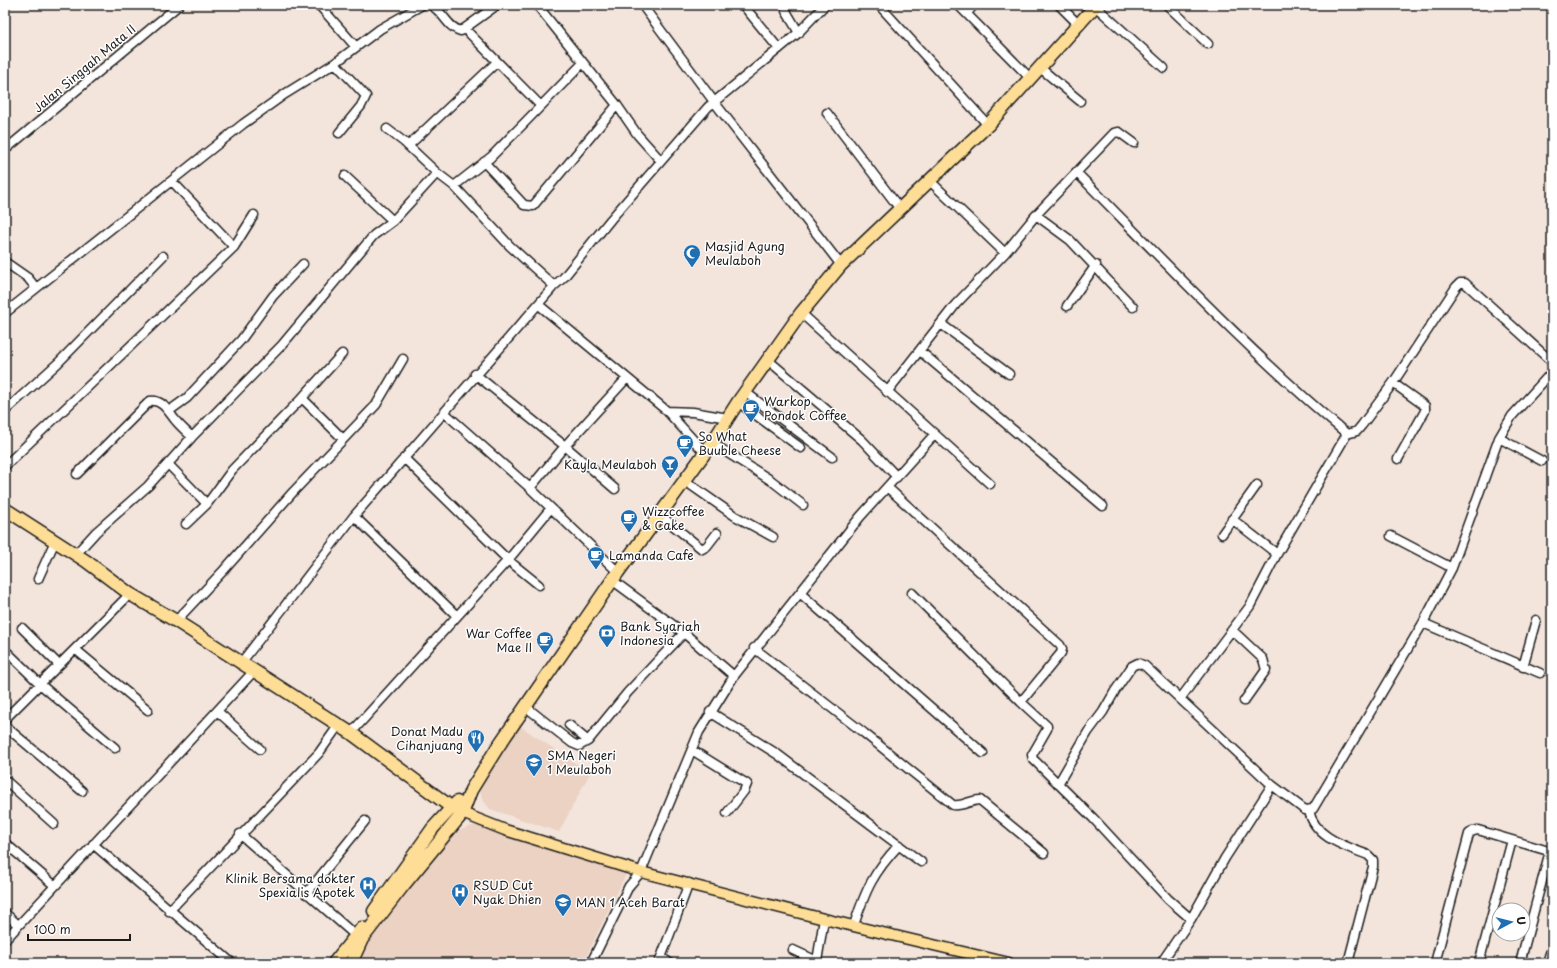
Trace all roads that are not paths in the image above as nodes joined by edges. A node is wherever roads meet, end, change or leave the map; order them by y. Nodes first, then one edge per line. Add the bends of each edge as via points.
1 (179, 5) edge
2 (319, 5) edge
3 (422, 5) edge
4 (430, 5) edge
5 (497, 5) edge
6 (537, 5) edge
7 (642, 5) edge
8 (743, 5) edge
9 (825, 5) edge
10 (879, 5) edge
11 (958, 5) edge
12 (974, 5) edge
13 (1059, 5) edge
14 (1167, 5) edge
15 (1095, 6) edge
16 (786, 11) dead end
17 (966, 13) junction
18 (1079, 25) junction
19 (464, 29) junction
20 (799, 33) junction
21 (354, 44) junction
22 (1208, 44) dead end
23 (779, 49) junction
24 (497, 62) junction
25 (335, 63) junction
26 (583, 63) junction
27 (1040, 67) junction
28 (1164, 68) dead end
29 (1030, 78) junction
30 (1080, 101) dead end
31 (715, 103) junction
32 (617, 105) junction
33 (541, 106) junction
34 (827, 113) dead end
35 (988, 125) junction
36 (387, 129) dead end
37 (339, 133) dead end
38 (1134, 143) dead end
39 (408, 146) junction
40 (5, 150) edge
41 (661, 161) junction
42 (484, 162) junction
43 (1076, 172) junction
44 (437, 173) junction
45 (345, 176) dead end
46 (929, 180) junction
47 (172, 181) junction
48 (454, 186) junction
49 (900, 209) junction
50 (254, 215) dead end
51 (1036, 215) junction
52 (393, 221) junction
53 (234, 247) junction
54 (1004, 252) junction
55 (163, 256) dead end
56 (5, 262) edge
57 (302, 264) dead end
58 (841, 265) junction
59 (1096, 265) junction
60 (32, 283) junction
61 (554, 286) junction
62 (539, 304) junction
63 (1067, 306) dead end
64 (1133, 307) dead end
65 (801, 313) junction
66 (5, 314) edge
67 (941, 324) junction
68 (920, 351) junction
69 (342, 354) dead end
70 (403, 359) dead end
71 (768, 360) junction
72 (1552, 362) edge
73 (1552, 372) edge
74 (475, 374) junction
75 (1009, 374) dead end
76 (627, 378) junction
77 (1393, 383) junction
78 (746, 392) junction
79 (887, 392) junction
80 (302, 398) junction
81 (738, 402) junction
82 (5, 411) edge
83 (169, 411) junction
84 (667, 411) junction
85 (445, 412) junction
86 (728, 418) junction
87 (1347, 434) junction
88 (934, 435) junction
89 (192, 437) junction
90 (1499, 438) junction
91 (343, 439) junction
92 (565, 446) junction
93 (709, 448) junction
94 (801, 448) dead end
95 (832, 457) dead end
96 (404, 458) junction
97 (1398, 459) dead end
98 (1542, 461) dead end
99 (169, 465) junction
100 (5, 466) edge
101 (77, 474) dead end
102 (896, 477) junction
103 (685, 481) junction
104 (990, 484) dead end
105 (1257, 484) dead end
106 (887, 486) junction
107 (530, 488) junction
108 (615, 490) dead end
109 (207, 504) junction
110 (803, 505) dead end
111 (1103, 506) dead end
112 (551, 508) junction
113 (5, 509) edge
114 (660, 515) junction
115 (354, 516) junction
116 (1232, 519) junction
117 (186, 524) dead end
118 (717, 533) dead end
119 (1222, 534) dead end
120 (1391, 536) dead end
121 (773, 537) dead end
122 (55, 541) junction
123 (76, 554) junction
124 (1277, 554) junction
125 (508, 560) junction
126 (1452, 568) junction
127 (615, 576) junction
128 (38, 579) dead end
129 (539, 585) dead end
130 (130, 594) junction
131 (801, 594) junction
132 (912, 594) dead end
133 (456, 615) junction
134 (1536, 620) dead end
135 (176, 621) junction
136 (1423, 623) junction
137 (22, 628) dead end
138 (1232, 630) junction
139 (684, 633) junction
140 (754, 648) junction
141 (75, 649) junction
142 (5, 650) edge
143 (241, 663) junction
144 (59, 665) junction
145 (1523, 667) junction
146 (254, 671) junction
147 (1540, 673) dead end
148 (734, 676) junction
149 (40, 684) junction
150 (1180, 700) junction
151 (1244, 701) dead end
152 (1021, 702) junction
153 (526, 707) junction
154 (148, 710) dead end
155 (218, 711) junction
156 (710, 712) junction
157 (5, 719) edge
158 (569, 725) dead end
159 (5, 726) edge
160 (338, 726) junction
161 (351, 733) junction
162 (588, 741) junction
163 (115, 748) dead end
164 (260, 749) dead end
165 (692, 750) junction
166 (984, 753) dead end
167 (5, 780) edge
168 (1058, 784) junction
169 (1272, 785) junction
170 (82, 791) dead end
171 (456, 810) junction
172 (1309, 811) junction
173 (727, 814) dead end
174 (365, 821) dead end
175 (54, 824) dead end
176 (240, 834) junction
177 (1512, 840) junction
178 (5, 843) edge
179 (93, 844) junction
180 (899, 845) junction
181 (1551, 852) edge
182 (1044, 853) dead end
183 (921, 862) dead end
184 (641, 872) junction
185 (689, 884) junction
186 (54, 886) junction
187 (306, 894) junction
188 (170, 911) junction
189 (5, 913) edge
190 (824, 919) junction
191 (1191, 919) junction
192 (18, 925) junction
193 (854, 925) junction
194 (356, 936) junction
195 (5, 940) edge
196 (1552, 947) edge
197 (793, 950) dead end
198 (660, 960) edge
199 (819, 962) edge
200 (232, 963) edge
201 (334, 963) edge
202 (351, 963) edge
203 (591, 963) edge
204 (670, 963) edge
205 (1009, 963) edge
206 (1161, 963) edge
207 (1348, 963) edge
208 (1435, 963) edge
209 (1479, 963) edge
210 (1520, 963) edge
211 (1547, 963) edge

1 - 40 street, Jalan Singgah Mata II
2 - 21 street
3 - 21 street
4 - 19 street via 456,30
5 - 19 street
6 - 26 street
7 - 31 street
8 - 23 street
9 - 20 street
10 - 35 street
11 - 17 street
12 - 17 street
13 - 18 street
14 - 22 street
15 - 18 highway
15 - 28 street
16 - 20 street
17 - 29 street
18 - 27 highway
19 - 24 street
20 - 23 street
21 - 25 street
23 - 31 street
24 - 33 street
24 - 39 street
25 - 37 street via 366,96
25 - 47 street via 243,124
26 - 32 street
26 - 33 street
27 - 29 highway
27 - 30 street
29 - 35 highway
31 - 41 street via 708,107
31 - 58 street
32 - 41 street via 637,134
32 - 42 street via 533,206 524,205
33 - 42 street
34 - 49 street
35 - 46 highway
36 - 39 street
38 - 43 street via 1119,132 1114,133
39 - 44 street
41 - 61 street
42 - 48 street
43 - 51 street
43 - 87 street via 1289,384
44 - 48 street
44 - 52 street
45 - 52 street
46 - 49 highway
46 - 54 street
47 - 53 street
47 - 60 street
48 - 61 street via 510,246
49 - 58 highway
50 - 53 street
51 - 54 street
51 - 59 street via 1070,240
52 - 89 street via 374,235 282,345
53 - 100 street
54 - 67 street
55 - 82 street via 58,363
56 - 60 street
57 - 83 street via 273,296 241,340 187,398
58 - 65 highway
59 - 63 street
59 - 64 street
60 - 66 street
61 - 62 street
62 - 74 street
62 - 76 street
65 - 71 highway
65 - 79 street
67 - 68 street
67 - 75 street
68 - 79 street
68 - 111 street
69 - 80 street
70 - 91 street via 376,405
71 - 78 highway
71 - 102 street via 862,440
72 - 77 street via 1463,283 1456,287
73 - 90 street via 1512,416
74 - 85 street
74 - 92 street
76 - 84 street
76 - 92 street
77 - 87 street via 1357,431
77 - 97 street via 1425,406
78 - 81 highway
78 - 95 street
79 - 88 street
80 - 91 street
80 - 109 street via 232,470
81 - 86 highway
81 - 94 street
83 - 89 street via 175,421
83 - 101 street via 150,400
84 - 86 street
84 - 93 street
85 - 96 street
85 - 107 street
86 - 93 highway
87 - 124 street
88 - 102 street
88 - 104 street
89 - 99 street
90 - 98 street
90 - 126 street
91 - 135 street
92 - 107 street
92 - 108 street
93 - 103 highway
93 - 110 street via 772,482
96 - 115 street
96 - 125 street
99 - 109 street
99 - 123 street
102 - 106 street
103 - 114 highway
103 - 121 street via 736,516
105 - 116 street
106 - 131 street
106 - 152 street via 1060,645 1061,653
107 - 112 street
109 - 117 street
112 - 125 street
112 - 127 street
113 - 122 highway
114 - 118 street via 702,548 707,546
114 - 127 highway
115 - 133 street
115 - 143 street
116 - 119 street
116 - 124 street
120 - 126 street
122 - 123 highway
122 - 128 street
123 - 130 highway
124 - 138 street via 1250,606
125 - 129 street
125 - 133 street
126 - 136 street
127 - 139 street
127 - 153 highway
130 - 135 highway
130 - 141 street
131 - 140 street
131 - 166 street
132 - 152 street
133 - 161 street
134 - 145 street
135 - 143 highway
136 - 145 street
136 - 172 street via 1317,804
137 - 144 street
138 - 150 street
138 - 151 street via 1266,664 1266,670
139 - 148 street
139 - 162 street via 628,692
140 - 148 street
140 - 182 street via 953,805 980,800
141 - 144 street
141 - 154 street
142 - 149 street
143 - 146 highway
144 - 149 street
145 - 147 street
146 - 155 street
146 - 160 highway
148 - 156 street
149 - 157 street
149 - 163 street
150 - 168 street via 1145,666 1138,663 1132,666 1088,732
150 - 169 street
152 - 168 street via 1047,726 1048,729 1032,755 1037,764
153 - 162 street via 572,743 579,746
153 - 171 highway
155 - 164 street
155 - 179 street
156 - 165 street
156 - 180 street via 777,754
158 - 162 street
159 - 170 street
160 - 161 highway
160 - 176 street via 319,753
161 - 171 highway
165 - 173 street via 747,784
165 - 184 street
167 - 175 street
168 - 191 street via 1093,818 1168,900
169 - 172 street
169 - 191 street via 1225,858
171 - 184 main road via 504,830
171 - 194 highway via 433,828
171 - 202 highway via 362,939
172 - 207 street via 1314,826 1323,834 1368,855 1373,860
174 - 187 street
176 - 187 street
176 - 188 street
177 - 181 street
177 - 208 street via 1478,830 1469,834
177 - 209 street
178 - 186 street
179 - 186 street
179 - 188 street
180 - 183 street
180 - 193 street via 869,884
181 - 210 street
184 - 185 main road
184 - 203 street via 629,886
185 - 190 main road
185 - 198 street
186 - 192 street
187 - 194 street
188 - 200 street
189 - 192 street
190 - 193 main road
190 - 199 street
191 - 206 street
192 - 195 street
193 - 205 main road
194 - 201 highway
196 - 211 street
197 - 199 street
198 - 204 street

